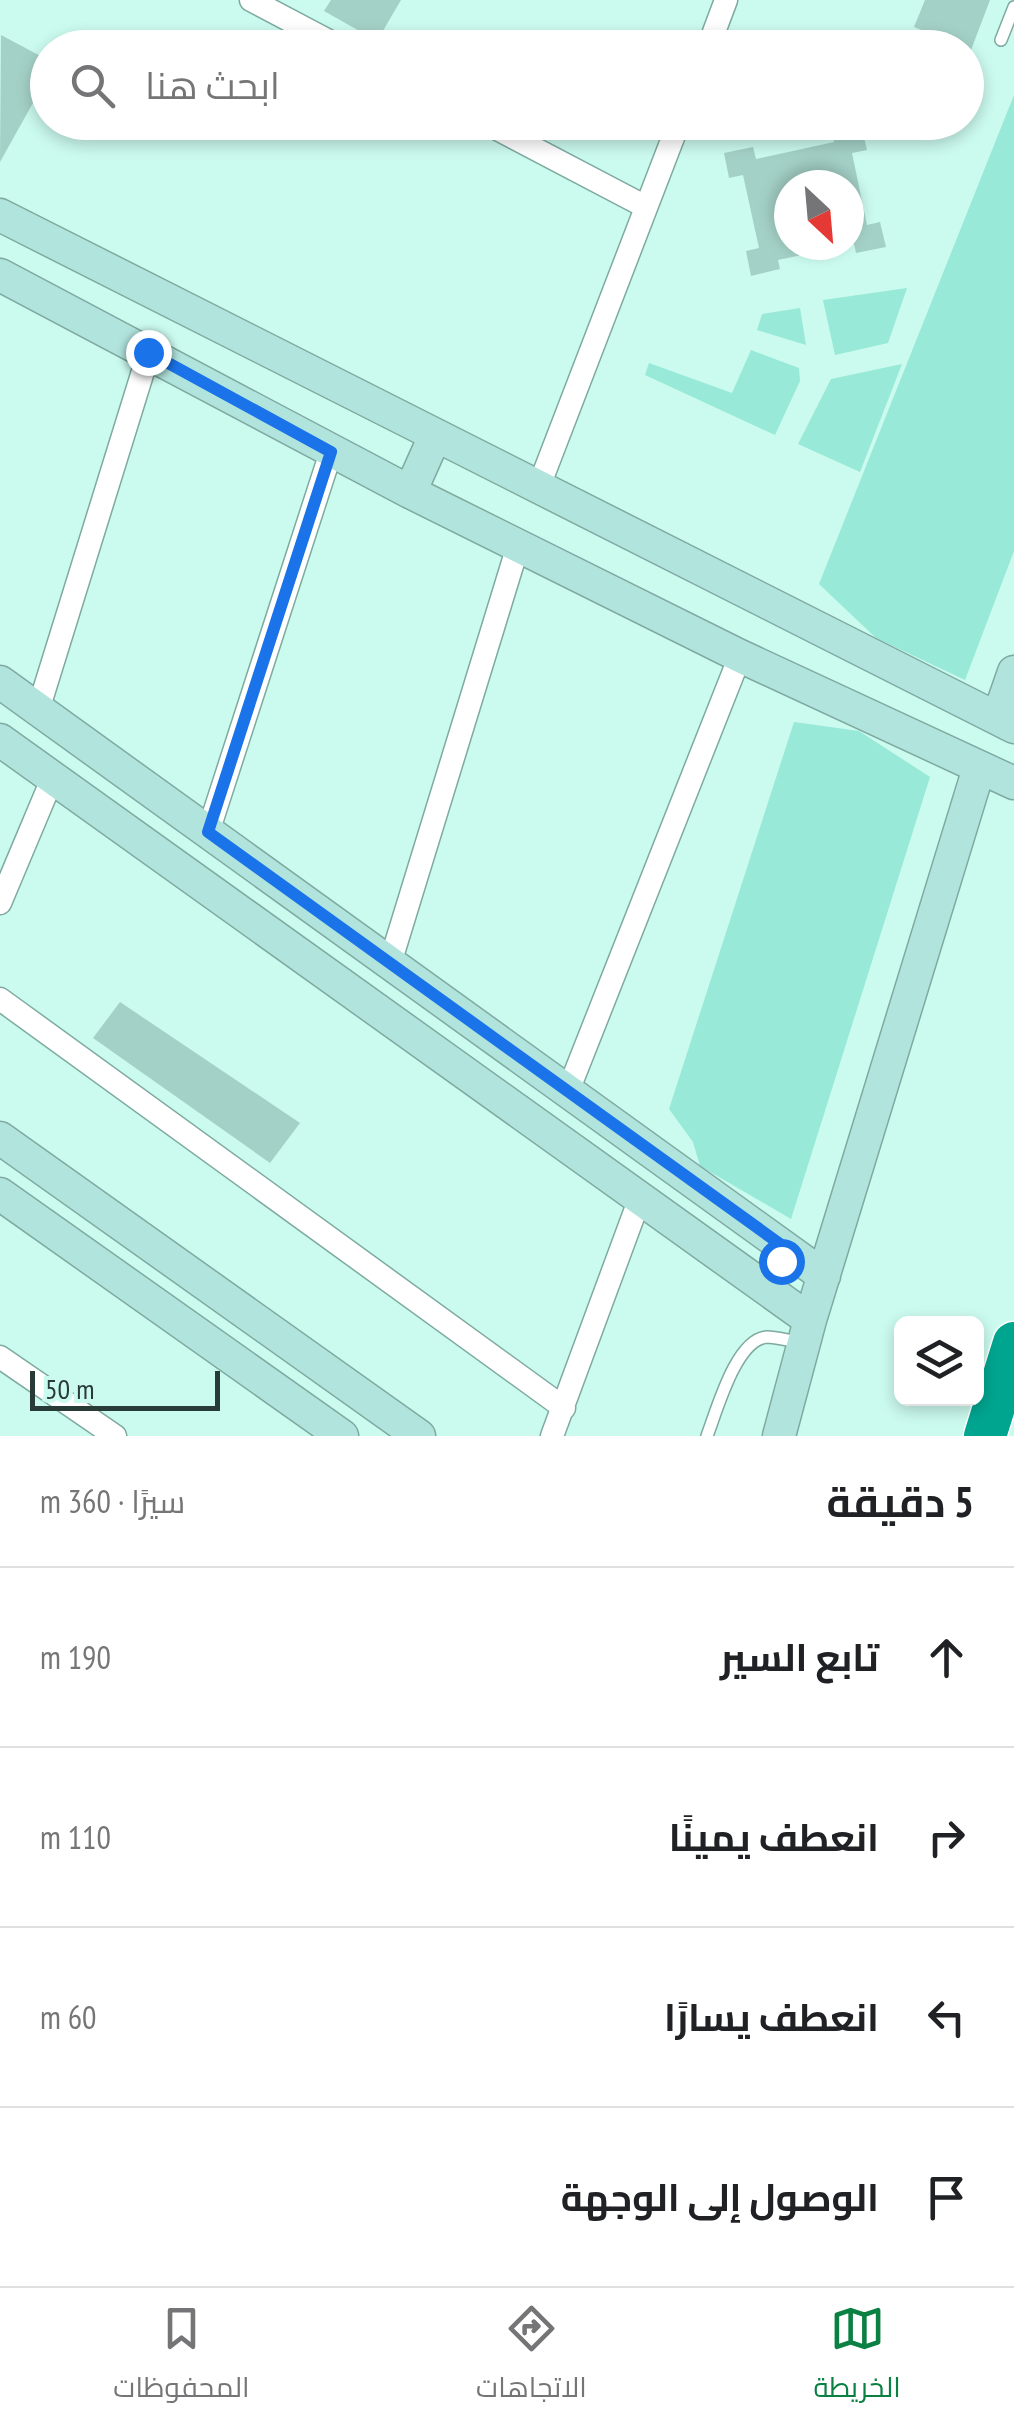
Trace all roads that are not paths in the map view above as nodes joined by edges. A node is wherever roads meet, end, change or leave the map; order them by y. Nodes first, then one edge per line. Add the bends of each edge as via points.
1 (251, 0) edge
2 (700, 0) edge
3 (724, 6) edge
4 (1014, 8) edge
5 (308, 30) edge
6 (715, 30) edge
7 (1001, 40) dead end
8 (518, 140) edge
9 (672, 140) edge
10 (646, 207) junction
11 (0, 215) edge
12 (0, 275) edge
13 (148, 352) junction
14 (435, 436) junction
15 (331, 452) junction
16 (538, 486) junction
17 (410, 492) junction
18 (518, 546) junction
19 (740, 656) junction
20 (1014, 672) edge
21 (0, 682) edge
22 (38, 710) junction
23 (1006, 722) edge
24 (0, 740) edge
25 (978, 768) junction
26 (52, 777) junction
27 (1014, 784) edge
28 (208, 832) junction
29 (0, 903) edge
30 (390, 963) junction
31 (0, 999) edge
32 (568, 1091) junction
33 (0, 1138) edge
34 (0, 1194) edge
35 (640, 1198) junction
36 (780, 1244) junction
37 (824, 1276) junction
38 (753, 1278) junction
39 (806, 1332) junction
40 (1014, 1343) edge
41 (0, 1358) edge
42 (564, 1408) junction
43 (115, 1436) edge
44 (342, 1436) edge
45 (420, 1436) edge
46 (552, 1436) edge
47 (707, 1436) edge
48 (779, 1436) edge
49 (985, 1436) edge

1 - 5 street
2 - 3 street
3 - 6 street
4 - 7 lane
8 - 10 street
9 - 10 street
10 - 16 street
11 - 14 street
12 - 13 street
13 - 15 street
13 - 22 street
14 - 16 street
14 - 17 street
15 - 17 street
15 - 28 street
16 - 23 street
17 - 18 street
18 - 19 street
18 - 30 street
19 - 25 street
19 - 32 street
20 - 23 street
21 - 22 street
22 - 28 street
24 - 26 street
25 - 27 street
25 - 37 street
26 - 29 street
26 - 35 street
28 - 30 street
30 - 32 street
31 - 42 street
32 - 36 street
33 - 45 street
34 - 44 street
35 - 38 street
35 - 42 street
36 - 37 street
36 - 38 street via 777,1269
37 - 39 street
38 - 39 street
39 - 47 lane via 765,1337 739,1356
39 - 48 street
40 - 49 highway
41 - 43 street
42 - 46 street

